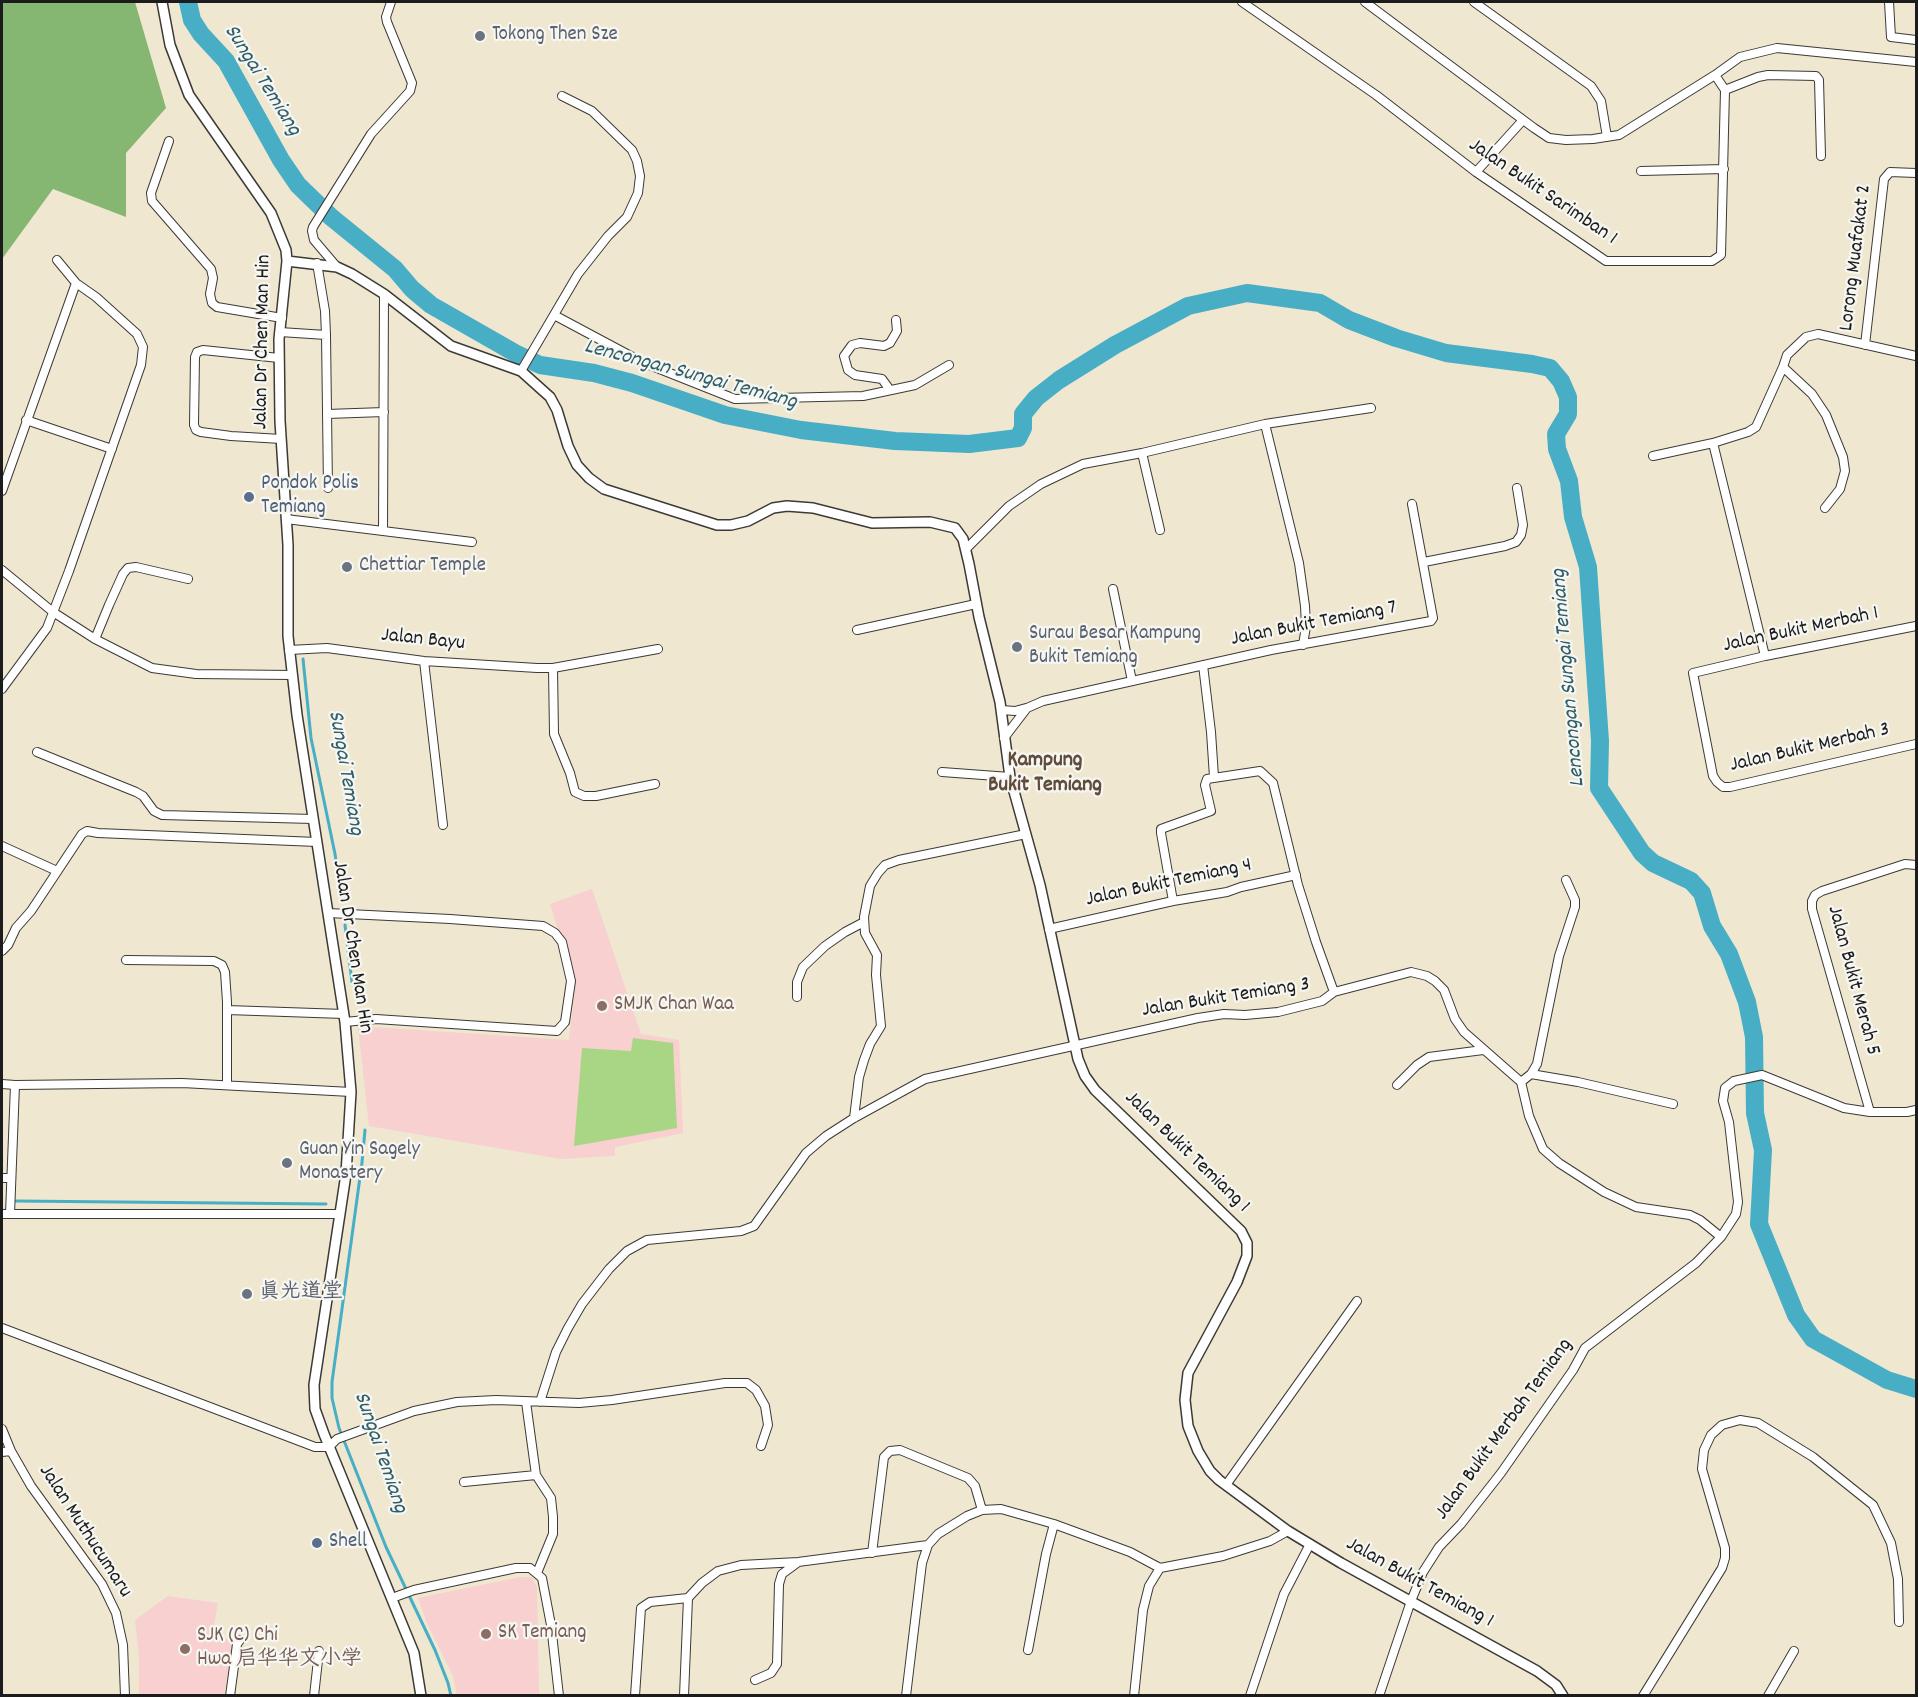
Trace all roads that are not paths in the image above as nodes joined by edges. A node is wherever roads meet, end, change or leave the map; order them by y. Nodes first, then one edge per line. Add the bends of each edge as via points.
1 (162, 2) edge
2 (391, 2) edge
3 (1242, 2) edge
4 (1365, 2) edge
5 (1474, 2) edge
6 (1889, 2) edge
7 (1917, 40) edge
8 (1917, 62) edge
9 (1715, 75) junction
10 (1725, 90) junction
11 (562, 96) dead end
12 (1523, 120) junction
13 (1607, 137) junction
14 (169, 141) dead end
15 (1821, 156) dead end
16 (1724, 169) junction
17 (1641, 171) dead end
18 (1476, 172) junction
19 (1917, 173) edge
20 (57, 260) dead end
21 (287, 261) junction
22 (317, 263) junction
23 (337, 267) junction
24 (76, 283) junction
25 (384, 294) junction
26 (554, 315) junction
27 (282, 318) junction
28 (896, 320) dead end
29 (280, 332) junction
30 (326, 335) junction
31 (1865, 345) junction
32 (1917, 356) edge
33 (279, 358) junction
34 (949, 365) dead end
35 (1783, 367) junction
36 (521, 371) junction
37 (890, 390) junction
38 (1371, 408) dead end
39 (384, 412) junction
40 (327, 414) junction
41 (26, 420) junction
42 (1265, 424) junction
43 (281, 439) junction
44 (1713, 442) junction
45 (112, 449) junction
46 (1142, 453) junction
47 (1653, 456) dead end
48 (328, 488) dead end
49 (1517, 488) dead end
50 (2, 491) edge
51 (1412, 504) dead end
52 (1825, 508) dead end
53 (286, 519) junction
54 (1160, 530) dead end
55 (383, 531) junction
56 (472, 542) dead end
57 (966, 549) junction
58 (1424, 562) junction
59 (2, 570) edge
60 (188, 579) dead end
61 (1113, 589) dead end
62 (976, 604) junction
63 (53, 612) junction
64 (1917, 626) edge
65 (857, 630) dead end
66 (95, 639) junction
67 (1303, 645) junction
68 (658, 649) dead end
69 (289, 650) junction
70 (1765, 656) junction
71 (424, 661) junction
72 (1203, 665) junction
73 (553, 668) junction
74 (1692, 673) joint
75 (292, 675) junction
76 (1132, 681) junction
77 (2, 689) edge
78 (1027, 708) junction
79 (1001, 710) junction
80 (1004, 738) junction
81 (1917, 744) edge
82 (37, 752) dead end
83 (942, 772) dead end
84 (1010, 777) junction
85 (1214, 777) junction
86 (655, 784) dead end
87 (313, 819) junction
88 (443, 825) dead end
89 (1026, 834) junction
90 (317, 842) junction
91 (2, 846) edge
92 (1917, 865) edge
93 (57, 871) junction
94 (1296, 875) junction
95 (1566, 880) dead end
96 (1173, 901) junction
97 (328, 913) junction
98 (864, 922) junction
99 (1049, 929) junction
100 (2, 951) edge
101 (126, 960) dead end
102 (1334, 992) junction
103 (797, 997) dead end
104 (227, 1010) junction
105 (345, 1018) junction
106 (1074, 1046) junction
107 (1483, 1050) junction
108 (1532, 1074) junction
109 (1521, 1082) junction
110 (2, 1084) edge
111 (15, 1085) junction
112 (227, 1085) junction
113 (1397, 1085) dead end
114 (351, 1092) junction
115 (1673, 1104) dead end
116 (1917, 1110) edge
117 (1870, 1112) junction
118 (854, 1118) junction
119 (2, 1178) edge
120 (11, 1178) junction
121 (6, 1214) edge
122 (339, 1214) junction
123 (1720, 1237) junction
124 (1357, 1301) dead end
125 (2, 1328) edge
126 (526, 1402) junction
127 (540, 1402) junction
128 (2, 1429) edge
129 (761, 1446) dead end
130 (329, 1447) junction
131 (11, 1451) junction
132 (2, 1452) edge
133 (536, 1474) junction
134 (464, 1482) dead end
135 (1226, 1485) junction
136 (982, 1510) junction
137 (1054, 1524) junction
138 (1288, 1531) junction
139 (1310, 1544) junction
140 (928, 1545) junction
141 (872, 1553) junction
142 (798, 1562) junction
143 (1160, 1568) junction
144 (537, 1573) junction
145 (396, 1597) junction
146 (688, 1598) junction
147 (1411, 1601) junction
148 (1899, 1622) dead end
149 (240, 1640) dead end
150 (1028, 1650) dead end
151 (319, 1651) dead end
152 (1794, 1651) dead end
153 (755, 1680) dead end
154 (125, 1695) edge
155 (230, 1695) edge
156 (314, 1695) edge
157 (421, 1695) edge
158 (559, 1695) edge
159 (635, 1695) edge
160 (684, 1695) edge
161 (906, 1695) edge
162 (1134, 1695) edge
163 (1250, 1695) edge
164 (1379, 1695) edge
165 (1563, 1695) edge
166 (1643, 1695) edge
167 (1768, 1695) edge

1 - 21 street, Jalan Dr Chen Man Hin via 170,45 189,95 271,213
2 - 23 street via 387,22 412,83 410,91 371,134 313,226 312,236
3 - 18 street, Jalan Bukit Sarimban 1 via 1376,95
4 - 12 street
5 - 13 street via 1591,86 1601,101
6 - 7 street via 1891,37
8 - 9 street via 1777,48 1740,57
9 - 10 street
9 - 13 street via 1627,131
10 - 15 street via 1768,75 1816,76
10 - 16 street, Jalan Bukit Sarimban 1
11 - 26 street via 592,111 632,150 640,176 638,193 627,217 578,274
12 - 13 street via 1549,138
12 - 18 street
14 - 27 street via 151,193 152,201 211,269 212,303
16 - 17 street
16 - 18 street, Jalan Bukit Sarimban 1 via 1723,250 1718,259 1614,262 1598,257
19 - 31 street, Lorong Muafakat 2 via 1894,171 1886,175
20 - 24 street
21 - 22 street
21 - 27 street, Jalan Dr Chen Man Hin
22 - 23 street
22 - 30 street
23 - 25 street
24 - 41 street
24 - 45 street via 137,334 143,346 141,365
25 - 36 street via 451,345
25 - 39 street
26 - 36 street
26 - 37 street via 642,362 735,399 863,396
27 - 29 street, Jalan Dr Chen Man Hin
28 - 37 street via 897,331 890,343 852,345 844,356 848,370 855,375 882,379
29 - 30 street
29 - 33 street, Jalan Dr Chen Man Hin
30 - 40 street
31 - 32 street
31 - 35 street via 1818,334 1806,337 1787,355
33 - 43 street, Jalan Dr Chen Man Hin
33 - 43 street via 197,352 194,425 201,432
34 - 37 street via 915,385
35 - 44 street via 1756,427
35 - 52 street via 1812,394 1843,457 1845,471 1840,489
36 - 57 street via 550,397 578,465 604,489 717,525 748,521 773,508 787,506 813,508 872,523 930,522 954,528
38 - 42 street
39 - 40 street
39 - 55 street
40 - 48 street
41 - 45 street
41 - 50 street
42 - 46 street
42 - 67 street via 1299,563 1306,626
43 - 53 street, Jalan Dr Chen Man Hin
44 - 47 street
44 - 70 street
45 - 63 street
46 - 54 street
46 - 57 street via 1083,464 1041,484 1010,506
49 - 58 street via 1523,525 1516,542
51 - 58 street
53 - 55 street
53 - 69 street, Jalan Dr Chen Man Hin
55 - 56 street
57 - 62 street, Jalan Bukit Temiang 1
58 - 67 street, Jalan Bukit Temiang 7 via 1433,618
59 - 63 street
60 - 66 street via 128,568
61 - 76 street
62 - 65 street
62 - 79 street, Jalan Bukit Temiang 1
63 - 66 street
63 - 77 street
64 - 70 street, Jalan Bukit Merbah 1
66 - 75 street via 152,668 196,674
67 - 72 street, Jalan Bukit Temiang 7
68 - 73 street, Jalan Bayu
69 - 71 street, Jalan Bayu via 327,648
69 - 75 street, Jalan Dr Chen Man Hin
70 - 74 street, Jalan Bukit Merbah 1
71 - 73 street, Jalan Bayu
71 - 88 street
72 - 76 street, Jalan Bukit Temiang 7
72 - 85 street
73 - 86 street via 554,734 575,792 596,796
74 - 81 street, Jalan Bukit Merbah 3 via 1713,776 1723,786
75 - 87 street, Jalan Dr Chen Man Hin
76 - 78 street, Jalan Bukit Temiang 7
78 - 79 street, Jalan Bukit Temiang 7
78 - 80 street
79 - 80 street, Jalan Bukit Temiang 1
80 - 84 street, Jalan Bukit Temiang 1
82 - 87 street via 136,792 162,815
83 - 84 street
84 - 89 street, Jalan Bukit Temiang 1
85 - 94 street via 1260,771 1268,777 1273,783
85 - 96 street via 1205,781 1211,811 1161,829
87 - 90 street, Jalan Dr Chen Man Hin
89 - 98 street via 885,865 870,886
89 - 99 street, Jalan Bukit Temiang 1
90 - 93 street via 87,831
90 - 97 street, Jalan Dr Chen Man Hin
91 - 93 street
92 - 117 street, Jalan Bukit Merah 5 via 1905,864 1822,891 1812,901
93 - 100 street
94 - 96 street, Jalan Bukit Temiang 4
94 - 102 street
95 - 108 street via 1575,907 1559,956
96 - 99 street, Jalan Bukit Temiang 4
97 - 105 street, Jalan Dr Chen Man Hin
97 - 105 street via 543,926 562,942 571,981 563,1026 556,1031
98 - 103 street via 825,946 803,967
98 - 118 street via 865,933 877,955 881,1026 859,1077
99 - 106 street, Jalan Bukit Temiang 1
101 - 104 street via 218,962 225,972
102 - 106 street, Jalan Bukit Temiang 3 via 1322,1001 1278,1012 1198,1018
102 - 107 street, Jalan Bukit Temiang 3 via 1411,972 1427,976 1444,990 1457,1024
104 - 105 street
104 - 112 street
105 - 114 street, Jalan Dr Chen Man Hin
106 - 118 street, Jalan Bukit Temiang 3 via 925,1079
106 - 135 street, Jalan Bukit Temiang 1 via 1095,1090 1242,1231 1247,1243 1247,1256 1237,1282 1188,1373 1185,1400 1188,1426 1198,1452 1210,1471
107 - 109 street, Jalan Bukit Temiang 3
107 - 113 street via 1429,1058
108 - 109 street
108 - 115 street
109 - 123 street via 1534,1132 1543,1149 1559,1163 1636,1207 1690,1215
110 - 111 street
111 - 112 street
111 - 120 street
112 - 114 street
114 - 122 street, Jalan Dr Chen Man Hin via 346,1174
116 - 117 street
117 - 123 street, Jalan Bukit Merbah Temiang via 1844,1108 1762,1074 1725,1088 1723,1101 1738,1202 1736,1214
118 - 127 street, Jalan Bukit Temiang 3 via 806,1153 754,1226 741,1231 647,1240 627,1251 609,1269 568,1328
119 - 120 street
120 - 121 street
121 - 122 street
122 - 130 street, Jalan Dr Chen Man Hin via 314,1385 315,1409
123 - 147 street, Jalan Bukit Merbah Temiang via 1696,1263 1585,1348 1501,1473 1439,1547
124 - 135 street
125 - 130 street via 315,1447
126 - 127 street
126 - 130 street via 457,1402 414,1411 337,1439
126 - 133 street
127 - 129 street via 601,1401 747,1383 765,1406 768,1425
128 - 131 street, Jalan Muthucumaru
130 - 145 street, Jalan Dr Chen Man Hin
131 - 132 street
131 - 154 street, Jalan Muthucumaru via 31,1486 102,1584 116,1613 123,1645
133 - 134 street
133 - 144 street via 550,1497 553,1517 553,1534
135 - 138 street, Jalan Bukit Temiang 1
136 - 137 street via 1001,1509
136 - 140 street via 952,1524
136 - 141 street via 975,1486 968,1478 900,1450 890,1451 884,1456
137 - 143 street via 1130,1552
137 - 150 street
138 - 139 street, Jalan Bukit Temiang 1
138 - 143 street via 1223,1556
139 - 147 street, Jalan Bukit Temiang 1
139 - 163 street via 1284,1594
140 - 141 street
140 - 161 street via 922,1563
141 - 142 street
142 - 146 street via 741,1565 718,1571
142 - 153 street via 782,1574 779,1584 777,1664 771,1673
143 - 162 street via 1149,1586 1143,1610
144 - 145 street via 530,1568 516,1568
144 - 158 street via 542,1578 551,1625
145 - 157 street, Jalan Dr Chen Man Hin via 414,1653
146 - 159 street via 650,1602 641,1608
146 - 160 street
147 - 164 street, Jalan Bukit Merbah Temiang
147 - 165 street, Jalan Bukit Temiang 1 via 1538,1671
148 - 166 street via 1898,1579 1891,1543 1873,1505 1813,1457 1758,1423 1740,1420 1722,1425 1711,1435 1704,1450 1702,1469 1725,1558
149 - 155 street
151 - 156 street
152 - 167 street

